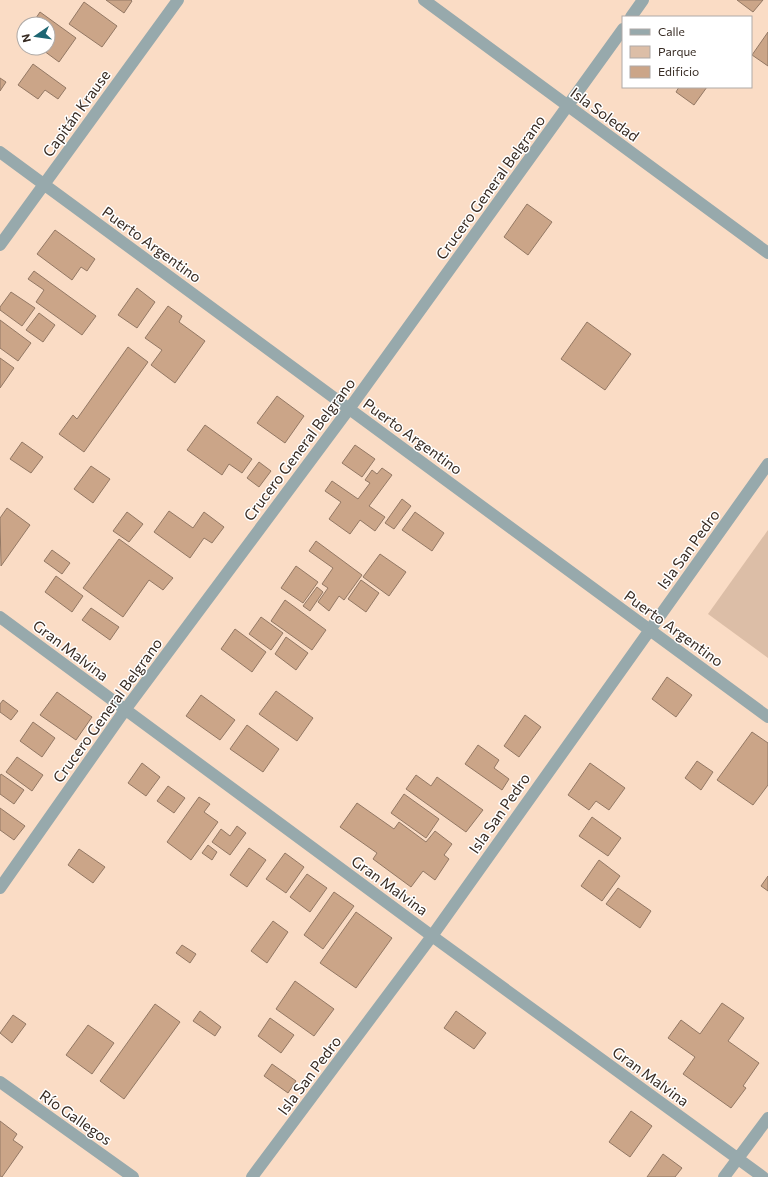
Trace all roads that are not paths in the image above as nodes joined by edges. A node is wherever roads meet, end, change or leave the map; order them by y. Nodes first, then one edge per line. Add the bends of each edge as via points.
1 (178, 0) edge
2 (424, 0) edge
3 (643, 0) edge
4 (632, 16) edge
5 (622, 30) edge
6 (568, 106) junction
7 (0, 152) edge
8 (44, 184) junction
9 (0, 245) edge
10 (768, 253) edge
11 (349, 409) junction
12 (768, 464) edge
13 (0, 617) edge
14 (649, 630) junction
15 (125, 710) junction
16 (768, 717) edge
17 (0, 888) edge
18 (432, 936) junction
19 (0, 1082) edge
20 (768, 1118) edge
21 (738, 1159) junction
22 (133, 1177) edge
23 (252, 1177) edge
24 (724, 1177) edge
25 (763, 1177) edge

1 - 8 street, Capitán Krause
2 - 6 street, Isla Soledad
3 - 4 street
5 - 6 street, Crucero General Belgrano
6 - 10 street, Isla Soledad
6 - 11 street, Crucero General Belgrano
7 - 8 street, Puerto Argentino
8 - 9 street, Capitán Krause
8 - 11 street, Puerto Argentino
11 - 14 street, Puerto Argentino
11 - 15 street, Crucero General Belgrano
12 - 14 street, Isla San Pedro
13 - 15 street, Gran Malvina
14 - 16 street, Puerto Argentino
14 - 18 street, Isla San Pedro
15 - 17 street, Crucero General Belgrano
15 - 18 street, Gran Malvina
18 - 21 street, Gran Malvina
18 - 23 street, Isla San Pedro
19 - 22 street, Río Gallegos
20 - 21 street
21 - 24 street
21 - 25 street, Gran Malvina

